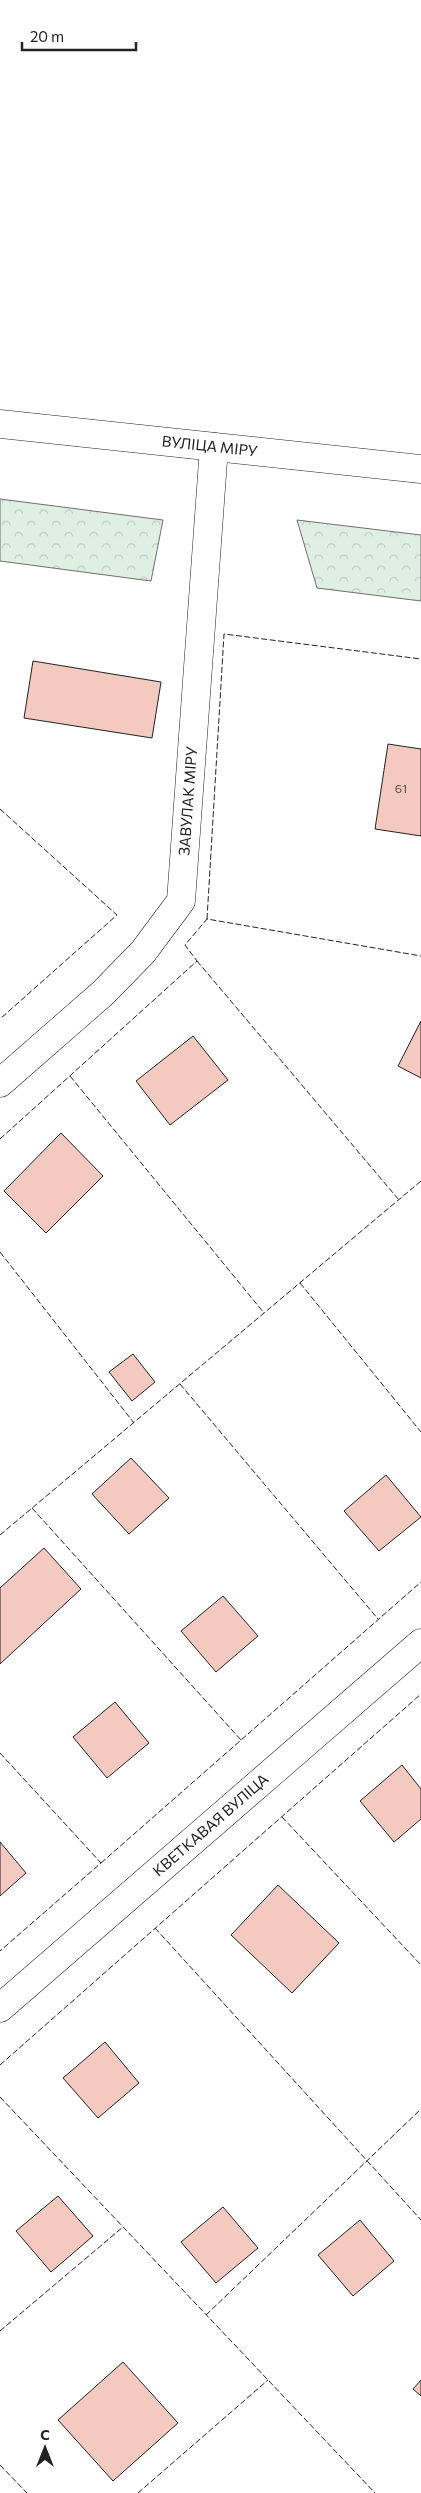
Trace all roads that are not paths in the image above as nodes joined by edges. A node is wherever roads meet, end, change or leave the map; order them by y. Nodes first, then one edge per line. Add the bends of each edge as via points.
1 (0, 424) edge
2 (214, 447) junction
3 (421, 469) edge
4 (0, 1082) edge
5 (421, 1643) edge
6 (0, 2008) edge

1 - 2 street, ВУЛІЦА МІРУ
2 - 3 street, ВУЛІЦА МІРУ
2 - 4 street, ЗАВУЛАК МІРУ via 180,902 143,952 110,986
5 - 6 street, КВЕТКАВАЯ ВУЛІЦА

